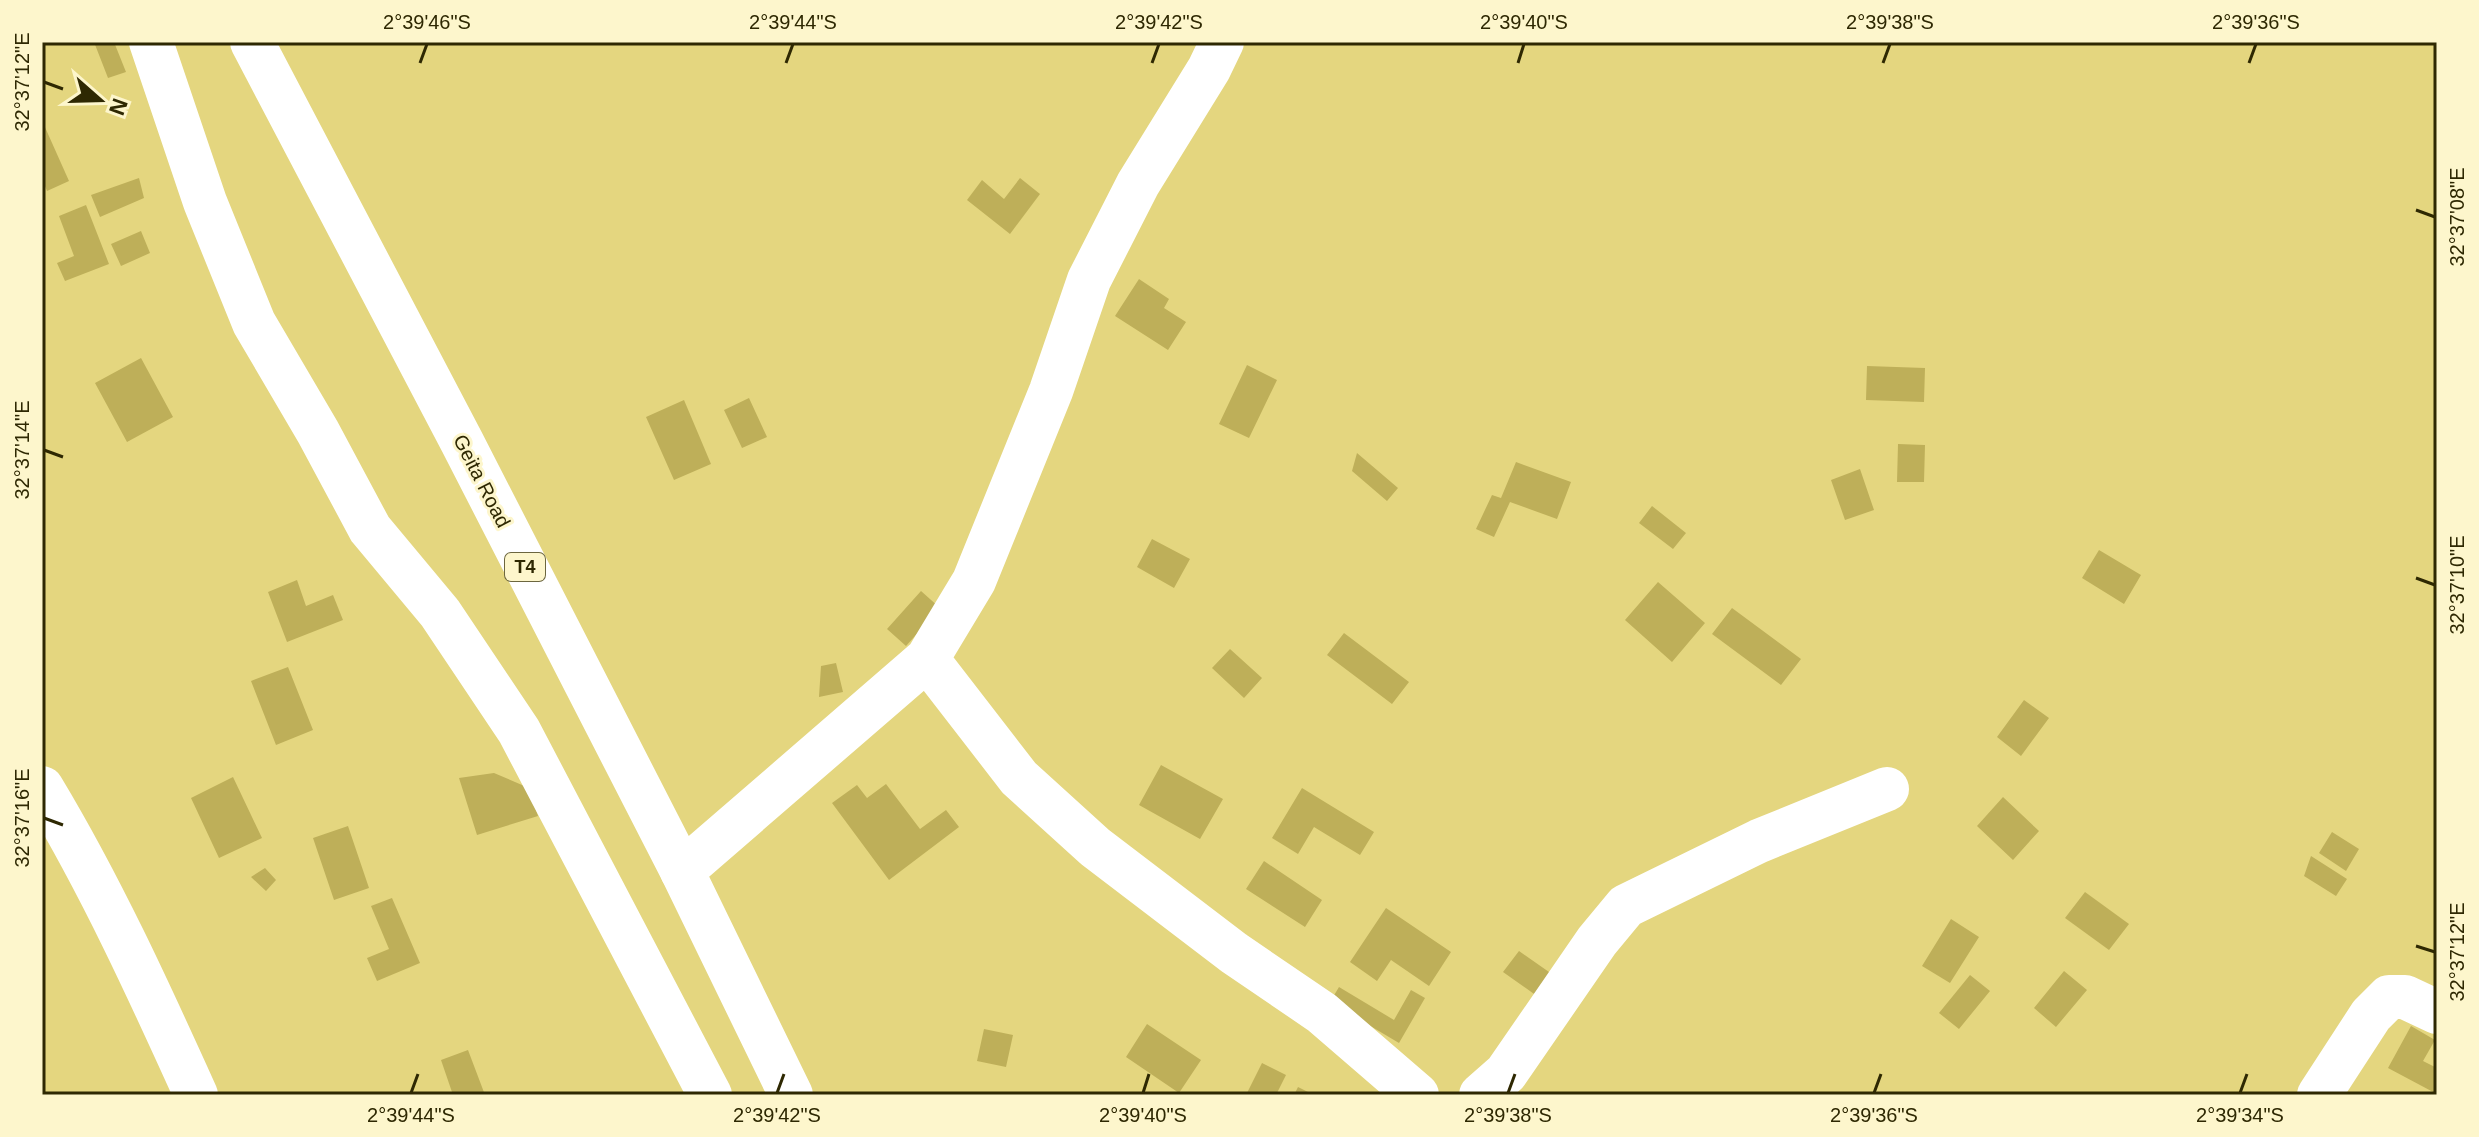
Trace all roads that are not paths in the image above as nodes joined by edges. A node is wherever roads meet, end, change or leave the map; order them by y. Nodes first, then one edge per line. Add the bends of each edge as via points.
1 (151, 42) edge
2 (252, 42) edge
3 (1222, 42) edge
4 (927, 659) junction
5 (42, 788) edge
6 (1887, 789) dead end
7 (682, 871) junction
8 (2437, 1012) edge
9 (196, 1095) edge
10 (710, 1095) edge
11 (791, 1095) edge
12 (1417, 1095) edge
13 (1481, 1095) edge
14 (2319, 1095) edge

1 - 10 main road via 205,202 254,323 370,529 440,613 519,731
2 - 7 main road, Geita Road / T4
3 - 4 main road via 1138,184 1089,280 1051,391 974,581
4 - 7 main road
4 - 12 main road via 1019,778 1095,847 1322,1013
5 - 9 main road via 154,1002
6 - 13 main road via 1759,841 1626,906 1506,1073
7 - 11 main road, Geita Road / T4
8 - 14 main road via 2405,997 2389,997 2371,1015

